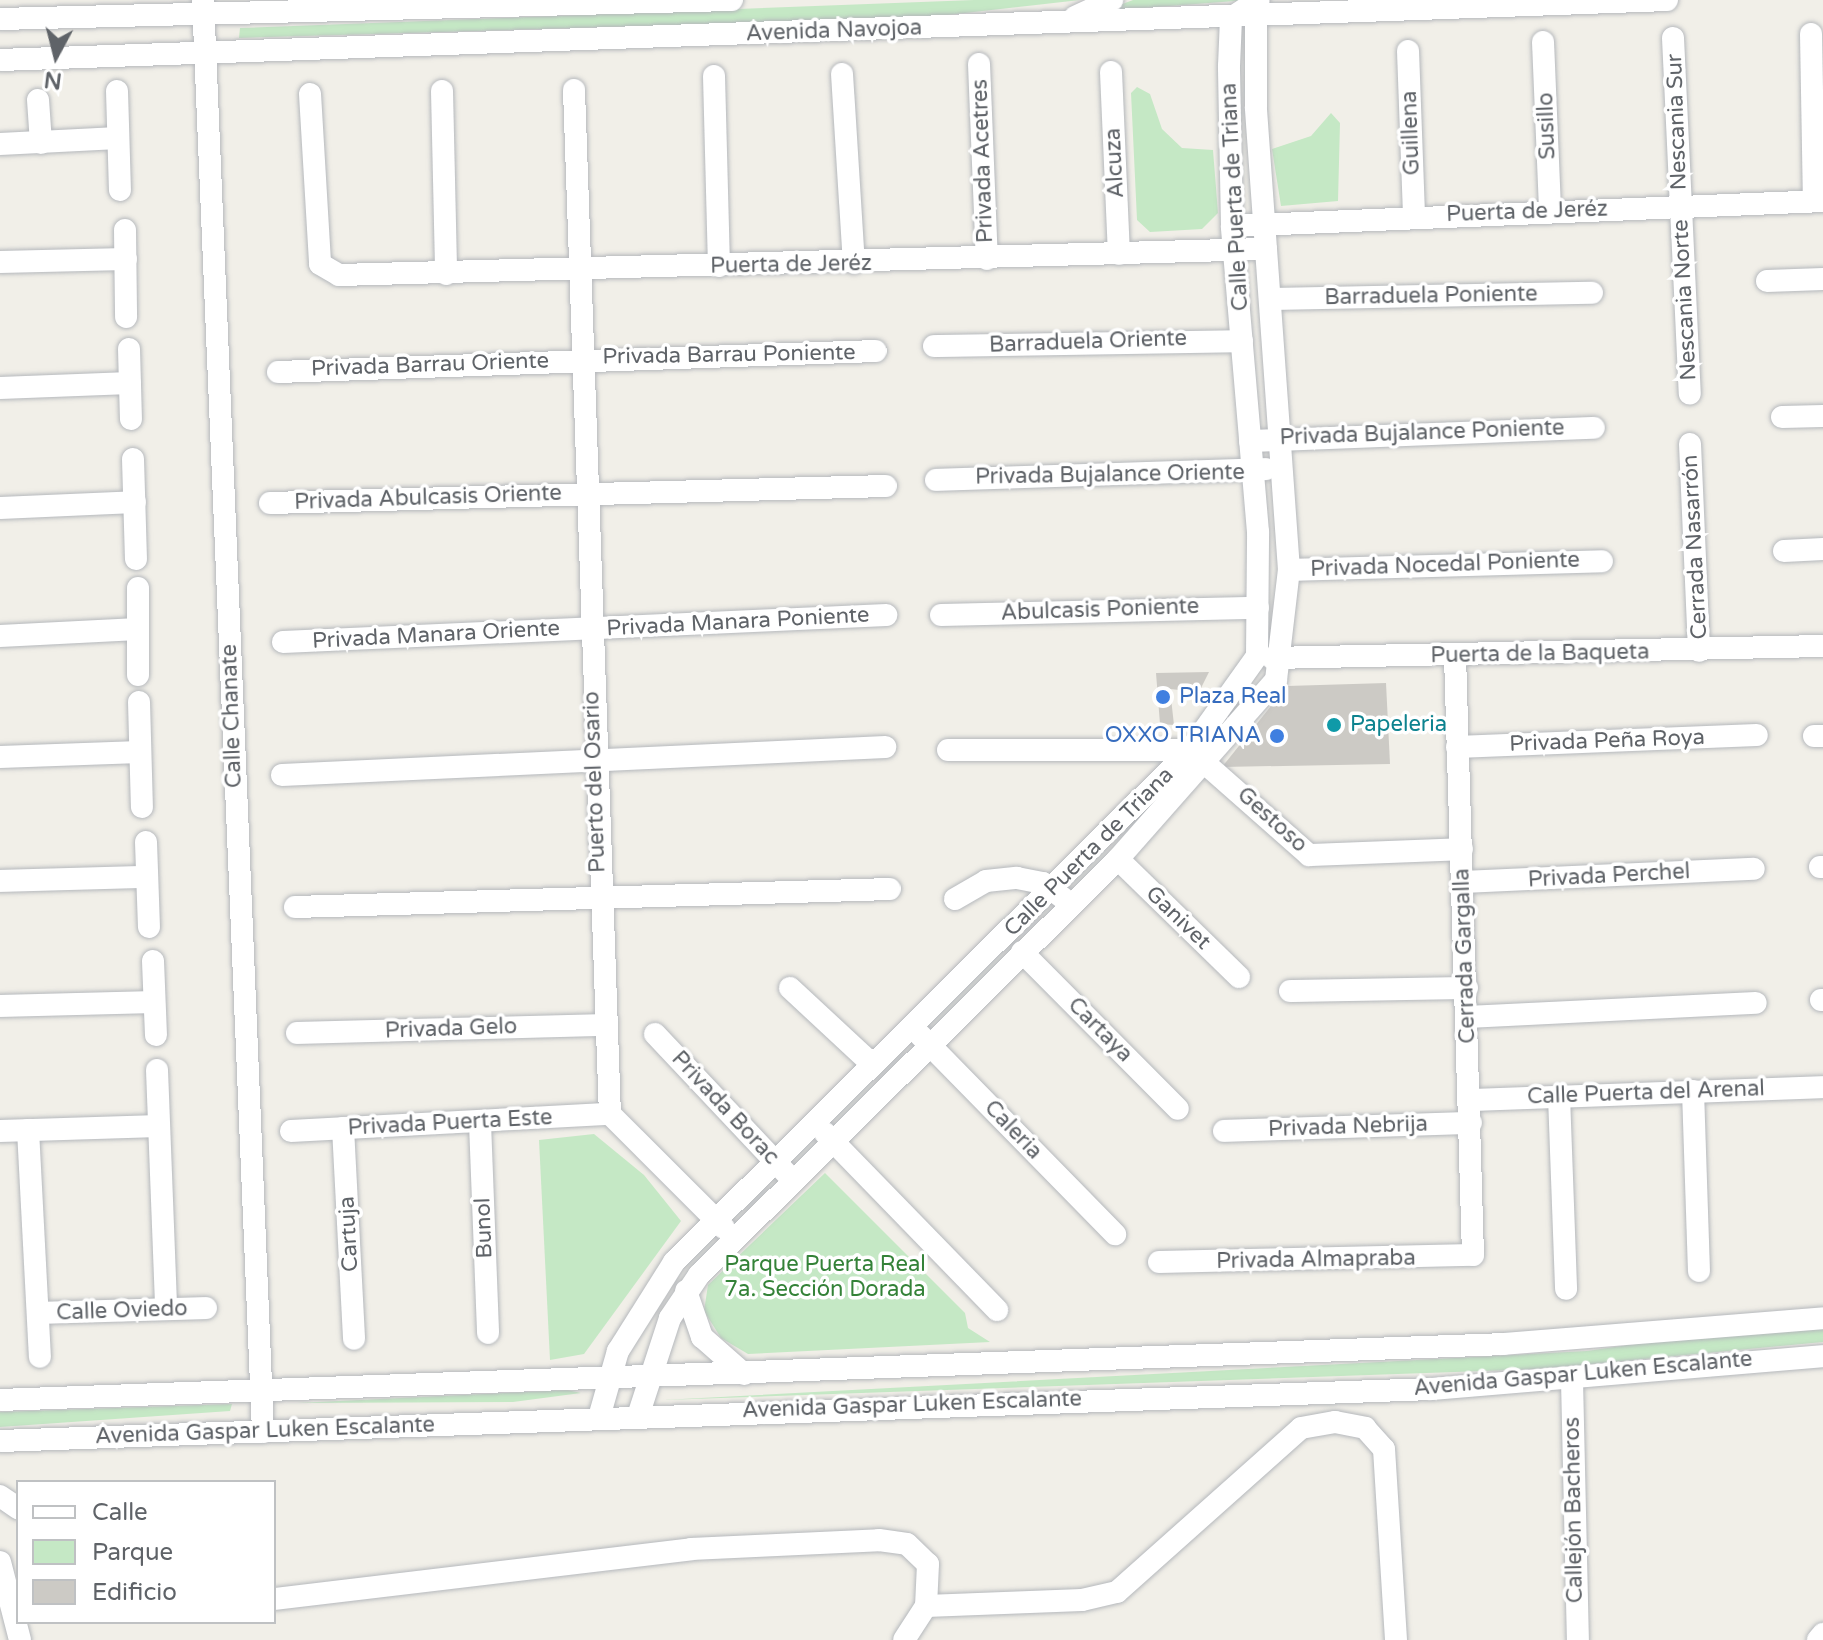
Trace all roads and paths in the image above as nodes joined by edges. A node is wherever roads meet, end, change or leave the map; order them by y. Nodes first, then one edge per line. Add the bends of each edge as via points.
1 (732, 0) edge
2 (1112, 0) edge
3 (1667, 0) edge
4 (340, 5) edge
5 (203, 7) edge
6 (1258, 8) edge
7 (1231, 18) junction
8 (0, 19) edge
9 (1063, 22) junction
10 (1811, 34) dead end
11 (1673, 38) dead end
12 (1543, 42) dead end
13 (1408, 51) dead end
14 (205, 53) junction
15 (0, 60) edge
16 (979, 64) dead end
17 (1111, 72) dead end
18 (842, 74) dead end
19 (714, 76) dead end
20 (574, 90) dead end
21 (117, 91) dead end
22 (442, 91) dead end
23 (310, 94) dead end
24 (38, 100) dead end
25 (1231, 107) junction
26 (1256, 107) junction
27 (118, 138) junction
28 (41, 143) junction
29 (0, 144) edge
30 (120, 190) dead end
31 (1819, 201) edge
32 (1680, 206) junction
33 (1550, 211) junction
34 (1414, 216) junction
35 (1264, 220) junction
36 (1232, 226) junction
37 (125, 230) dead end
38 (1266, 249) junction
39 (1119, 254) junction
40 (1234, 254) junction
41 (126, 259) junction
42 (987, 259) junction
43 (0, 262) edge
44 (854, 263) junction
45 (719, 266) junction
46 (581, 271) junction
47 (446, 274) junction
48 (1823, 279) edge
49 (1767, 281) dead end
50 (1592, 293) dead end
51 (1270, 299) junction
52 (126, 317) dead end
53 (1242, 341) junction
54 (934, 346) dead end
55 (129, 349) dead end
56 (876, 351) dead end
57 (583, 359) junction
58 (278, 372) dead end
59 (130, 383) junction
60 (0, 388) edge
61 (1690, 394) dead end
62 (1823, 416) edge
63 (1782, 417) dead end
64 (131, 419) dead end
65 (1594, 428) dead end
66 (1282, 436) junction
67 (1250, 441) junction
68 (1690, 444) dead end
69 (133, 459) dead end
70 (1284, 466) junction
71 (1253, 472) junction
72 (936, 480) dead end
73 (886, 486) dead end
74 (586, 493) junction
75 (135, 502) junction
76 (270, 503) dead end
77 (0, 508) edge
78 (1823, 549) edge
79 (1784, 551) dead end
80 (136, 559) dead end
81 (1602, 561) dead end
82 (1289, 570) junction
83 (138, 588) dead end
84 (1258, 608) junction
85 (886, 615) dead end
86 (941, 615) dead end
87 (589, 628) junction
88 (138, 629) junction
89 (0, 636) edge
90 (283, 642) dead end
91 (1823, 646) edge
92 (1699, 651) junction
93 (1257, 656) junction
94 (1455, 656) junction
95 (1284, 659) junction
96 (138, 675) dead end
97 (139, 702) dead end
98 (1757, 735) dead end
99 (885, 747) dead end
100 (1457, 747) junction
101 (948, 750) dead end
102 (1190, 750) junction
103 (140, 752) junction
104 (0, 757) edge
105 (1210, 763) junction
106 (595, 764) junction
107 (282, 775) dead end
108 (142, 807) dead end
109 (146, 842) dead end
110 (1462, 849) junction
111 (1118, 859) junction
112 (1754, 869) dead end
113 (147, 877) junction
114 (0, 881) edge
115 (1463, 882) junction
116 (1053, 888) junction
117 (890, 889) dead end
118 (599, 896) junction
119 (955, 899) dead end
120 (1071, 905) junction
121 (295, 907) dead end
122 (149, 927) dead end
123 (1022, 952) junction
124 (153, 961) dead end
125 (1239, 977) dead end
126 (790, 988) dead end
127 (1467, 988) junction
128 (1290, 991) dead end
129 (154, 1002) junction
130 (1756, 1003) dead end
131 (0, 1006) edge
132 (1467, 1017) junction
133 (606, 1025) junction
134 (911, 1027) junction
135 (297, 1033) dead end
136 (655, 1034) dead end
137 (156, 1035) dead end
138 (929, 1045) junction
139 (873, 1065) junction
140 (157, 1070) dead end
141 (1823, 1087) edge
142 (1693, 1091) junction
143 (1559, 1096) junction
144 (1178, 1109) dead end
145 (1470, 1111) junction
146 (610, 1114) junction
147 (480, 1123) junction
148 (817, 1125) junction
149 (159, 1126) junction
150 (343, 1128) junction
151 (28, 1130) junction
152 (0, 1131) edge
153 (291, 1131) dead end
154 (1224, 1131) dead end
155 (834, 1143) junction
156 (776, 1164) junction
157 (794, 1182) junction
158 (716, 1219) junction
159 (1115, 1234) dead end
160 (736, 1241) junction
161 (1473, 1255) joint
162 (1159, 1262) dead end
163 (1699, 1271) dead end
164 (1566, 1289) dead end
165 (686, 1291) junction
166 (643, 1307) junction
167 (166, 1308) junction
168 (206, 1308) dead end
169 (997, 1310) dead end
170 (39, 1313) junction
171 (670, 1318) junction
172 (1823, 1318) edge
173 (488, 1333) dead end
174 (354, 1339) dead end
175 (1823, 1356) edge
176 (40, 1357) dead end
177 (744, 1374) junction
178 (607, 1378) junction
179 (647, 1378) junction
180 (1572, 1380) junction
181 (261, 1392) junction
182 (0, 1400) edge
183 (639, 1413) junction
184 (600, 1414) junction
185 (263, 1432) junction
186 (0, 1441) edge
187 (0, 1562) edge
188 (276, 1599) edge
189 (926, 1606) junction
190 (1823, 1634) edge
191 (20, 1640) edge
192 (904, 1640) edge
193 (1396, 1640) edge
194 (1578, 1640) edge
195 (1818, 1640) edge

1 - 4 street, Avenida Navojoa
2 - 9 street
3 - 6 street, Avenida Navojoa
4 - 5 street, Avenida Navojoa
5 - 8 street, Avenida Navojoa
5 - 14 street, Calle Chanate
6 - 7 street, Avenida Navojoa
6 - 26 street, Calle Puerta de Triana
7 - 9 street, Avenida Navojoa
7 - 25 street, Calle Puerta de Triana
9 - 14 street, Avenida Navojoa
10 - 31 street
11 - 32 street, Nescania Sur
12 - 33 street, Susillo
13 - 34 street, Guillena
14 - 15 street, Avenida Navojoa
14 - 181 street, Calle Chanate
16 - 42 street, Privada Acetres
17 - 39 street, Alcuza
18 - 44 street
19 - 45 street
20 - 46 street, Puerto del Osario
21 - 27 street
22 - 47 street
23 - 47 street, Puerta de Jeréz via 320,264 339,275
24 - 28 street
25 - 26 street
25 - 36 street, Calle Puerta de Triana
26 - 35 street, Calle Puerta de Triana
27 - 28 street
27 - 30 street
28 - 29 street
31 - 32 street, Puerta de Jeréz
32 - 33 street, Puerta de Jeréz
32 - 61 street, Nescania Norte
33 - 34 street, Puerta de Jeréz
34 - 35 street, Puerta de Jeréz
35 - 36 street, Puerta de Jeréz
35 - 38 street, Calle Puerta de Triana
36 - 40 street, Calle Puerta de Triana
37 - 41 street
38 - 40 street, Puerta de Jeréz
38 - 51 street, Calle Puerta de Triana
39 - 40 street, Puerta de Jeréz
39 - 42 street, Puerta de Jeréz
40 - 53 street, Calle Puerta de Triana
41 - 43 street
41 - 52 street
42 - 44 street, Puerta de Jeréz
44 - 45 street, Puerta de Jeréz
45 - 46 street, Puerta de Jeréz
46 - 47 street, Puerta de Jeréz
46 - 57 street, Puerto del Osario
48 - 49 street
50 - 51 street, Barraduela Poniente
51 - 66 street, Calle Puerta de Triana
53 - 54 street, Barraduela Oriente
53 - 67 street, Calle Puerta de Triana
55 - 59 street
56 - 57 street, Privada Barrau Poniente
57 - 58 street, Privada Barrau Oriente
57 - 74 street, Puerto del Osario
59 - 60 street
59 - 64 street
62 - 63 street
65 - 66 street, Privada Bujalance Poniente
66 - 67 street, Privada Bujalance Poniente
66 - 70 street, Calle Puerta de Triana
67 - 71 street, Calle Puerta de Triana
68 - 92 street, Cerrada Nasarrón
69 - 75 street
70 - 71 street, Privada Bujalance Oriente
70 - 82 street, Calle Puerta de Triana
71 - 72 street, Privada Bujalance Oriente
71 - 84 street, Calle Puerta de Triana
73 - 74 street, Privada Abulcasis Oriente
74 - 76 street, Privada Abulcasis Oriente
74 - 87 street, Puerto del Osario
75 - 77 street
75 - 80 street
78 - 79 street
81 - 82 street, Privada Nocedal Poniente
82 - 95 street, Calle Puerta de Triana
83 - 88 street
84 - 86 street, Abulcasis Poniente
84 - 93 street, Calle Puerta de Triana
85 - 87 street, Privada Manara Poniente
87 - 90 street, Privada Manara Oriente
87 - 106 street, Puerto del Osario
88 - 89 street
88 - 96 street
91 - 92 street, Puerta de la Baqueta
92 - 94 street, Puerta de la Baqueta
93 - 95 street, Puerta de la Baqueta
93 - 102 street, Calle Puerta de Triana via 1238,693
94 - 95 street, Puerta de la Baqueta
94 - 100 street, Cerrada Gargalla
95 - 105 street, Calle Puerta de Triana via 1266,698
97 - 103 street
98 - 100 street, Privada Peña Roya
99 - 106 street
100 - 110 street, Cerrada Gargalla
101 - 102 street
102 - 105 street, Gestoso
102 - 116 street, Calle Puerta de Triana
103 - 104 street
103 - 108 street
105 - 110 street, Gestoso via 1309,855
105 - 111 street, Calle Puerta de Triana
106 - 107 street
106 - 118 street, Puerto del Osario
109 - 113 street
110 - 115 street, Cerrada Gargalla
111 - 120 street, Calle Puerta de Triana
111 - 125 street, Ganivet
112 - 115 street, Privada Perchel
113 - 114 street
113 - 122 street
115 - 127 street, Cerrada Gargalla
116 - 119 street via 998,879
116 - 120 street
116 - 134 street, Calle Puerta de Triana
117 - 118 street
118 - 121 street
118 - 133 street, Puerto del Osario
120 - 123 street, Calle Puerta de Triana
123 - 138 street, Calle Puerta de Triana
123 - 144 street, Cartaya
124 - 129 street
126 - 139 street
127 - 128 street
127 - 132 street, Cerrada Gargalla
129 - 131 street
129 - 137 street
130 - 132 street
132 - 145 street, Cerrada Gargalla
133 - 135 street, Privada Gelo
133 - 146 street, Puerto del Osario
134 - 138 street, Caleria
134 - 139 street, Calle Puerta de Triana
136 - 156 street, Privada Borac
138 - 155 street, Calle Puerta de Triana
138 - 159 street, Caleria
139 - 148 street, Calle Puerta de Triana
140 - 149 street
141 - 142 street, Calle Puerta del Arenal
142 - 143 street, Calle Puerta del Arenal
142 - 163 street
143 - 145 street, Calle Puerta del Arenal
143 - 164 street
145 - 154 street, Privada Nebrija
145 - 161 street, Cerrada Gargalla
146 - 147 street, Privada Puerta Este
146 - 158 street
147 - 150 street, Privada Puerta Este
147 - 173 street, Bunol
148 - 155 street
148 - 156 street, Calle Puerta de Triana
149 - 151 street
149 - 167 street
150 - 153 street, Privada Puerta Este
150 - 174 street, Cartuja
151 - 152 street
151 - 170 street
155 - 157 street, Calle Puerta de Triana
155 - 169 street
156 - 157 street, Privada Borac
156 - 158 street, Calle Puerta de Triana
157 - 160 street, Calle Puerta de Triana
158 - 160 street
158 - 166 street, Calle Puerta de Triana
160 - 165 street, Calle Puerta de Triana
161 - 162 street, Privada Almapraba
165 - 171 street, Calle Puerta de Triana
165 - 177 street via 702,1337
166 - 171 street
166 - 178 street, Calle Puerta de Triana
167 - 168 street, Calle Oviedo
167 - 170 street, Calle Oviedo
170 - 176 street
171 - 179 street, Calle Puerta de Triana
172 - 177 street, Avenida Gaspar Luken Escalante via 1503,1344
175 - 180 street, Avenida Gaspar Luken Escalante via 1710,1360
177 - 179 street, Avenida Gaspar Luken Escalante
178 - 179 street, Avenida Gaspar Luken Escalante
178 - 181 street, Avenida Gaspar Luken Escalante
178 - 184 street, Calle Puerta de Triana
179 - 183 street, Calle Puerta de Triana
180 - 183 street, Avenida Gaspar Luken Escalante
180 - 194 street, Callejón Bacheros
181 - 182 street, Avenida Gaspar Luken Escalante
181 - 185 street, Calle Chanate
183 - 184 street, Avenida Gaspar Luken Escalante
184 - 185 street, Avenida Gaspar Luken Escalante
185 - 186 street, Avenida Gaspar Luken Escalante
187 - 191 street
188 - 189 street via 691,1549 879,1540 907,1544 928,1564
189 - 192 street
189 - 193 street via 1082,1600 1117,1592 1301,1428 1335,1422 1365,1428 1384,1449
190 - 195 street

